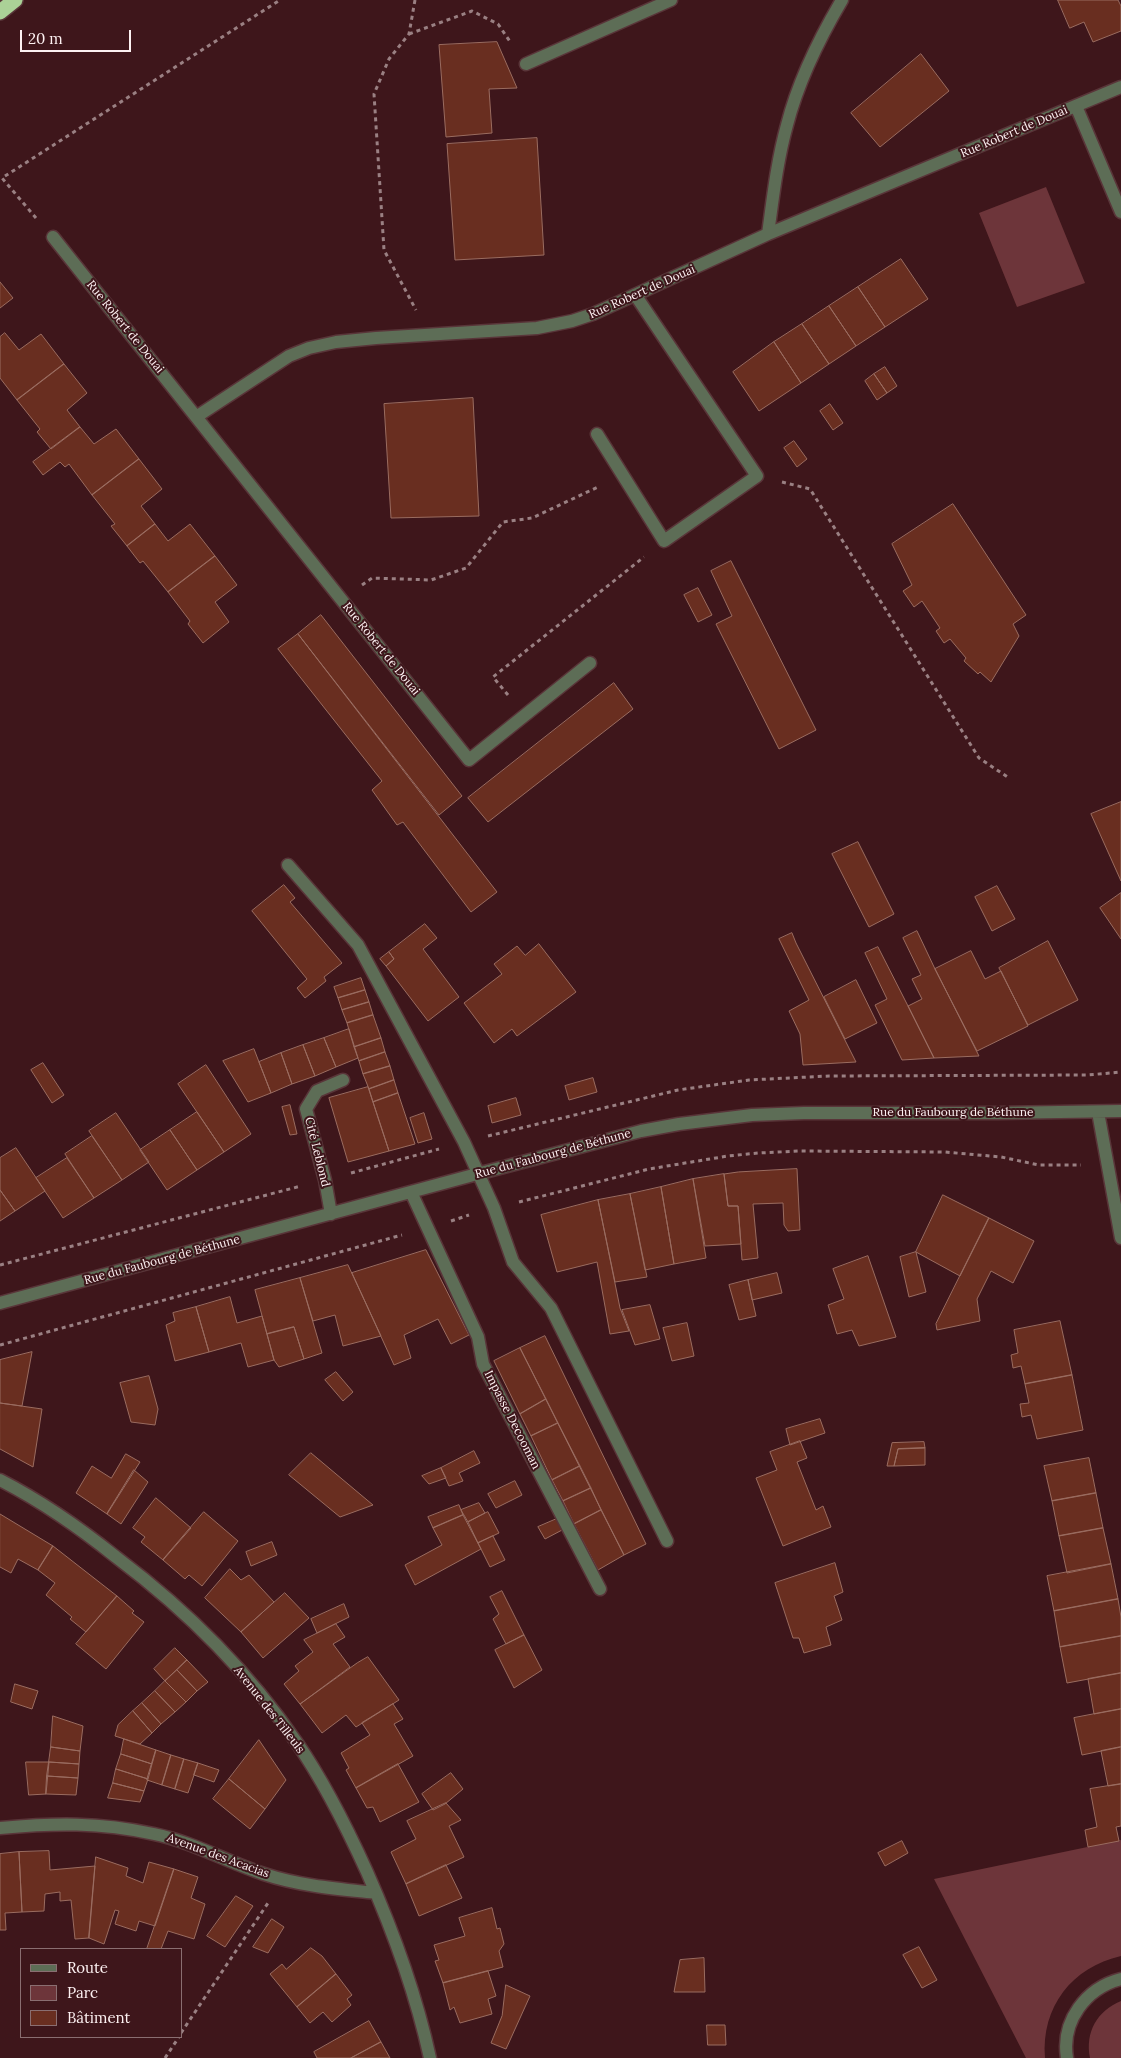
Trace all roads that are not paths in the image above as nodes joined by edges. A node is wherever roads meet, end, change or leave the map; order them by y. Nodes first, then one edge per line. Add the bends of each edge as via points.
1 (16, 0) edge
2 (671, 0) edge
3 (842, 0) edge
4 (0, 12) edge
5 (526, 64) road end
6 (1121, 87) edge
7 (1076, 106) junction
8 (1121, 212) edge
9 (768, 234) junction
10 (53, 237) road end
11 (636, 296) junction
12 (196, 417) junction
13 (598, 434) dead end
14 (590, 663) dead end
15 (288, 865) dead end
16 (344, 1080) dead end
17 (1121, 1111) edge
18 (1098, 1112) junction
19 (477, 1174) junction
20 (411, 1192) junction
21 (331, 1214) junction
22 (1121, 1238) edge
23 (0, 1303) edge
24 (0, 1480) edge
25 (667, 1541) dead end
26 (600, 1589) dead end
27 (0, 1828) edge
28 (376, 1894) junction
29 (1121, 1979) edge
30 (430, 2058) edge
31 (1067, 2058) edge

1 - 4 highway
2 - 5 street
3 - 9 street via 805,75 787,124
6 - 7 street, Rue Robert de Douai
7 - 8 street, Rue Robert de Douai
7 - 9 street, Rue Robert de Douai
9 - 11 street, Rue Robert de Douai
10 - 12 street, Rue Robert de Douai
11 - 12 street, Rue Robert de Douai via 593,314 550,326 336,342 310,348 289,356
11 - 13 street via 757,476 664,541
12 - 14 street, Rue Robert de Douai via 469,760
15 - 19 street via 358,945 464,1142
16 - 21 street, Cité Leblond via 317,1091 306,1109
17 - 18 street, Rue du Faubourg de Béthune
18 - 19 street, Rue du Faubourg de Béthune via 804,1112 717,1118 641,1131
18 - 22 street
19 - 20 street, Rue du Faubourg de Béthune
19 - 25 street via 494,1208 513,1262 551,1308
20 - 21 street, Rue du Faubourg de Béthune
20 - 26 street, Impasse Decooman via 478,1337 483,1364
21 - 23 street, Rue du Faubourg de Béthune
24 - 28 street, Avenue des Tilleuls via 62,1517 141,1575 249,1680 298,1743 316,1773 352,1839
27 - 28 street, Avenue des Acacias via 63,1823 124,1828 180,1840 284,1880
28 - 30 street, Avenue des Tilleuls via 404,1963
29 - 31 street via 1093,1992 1078,2008 1069,2028

